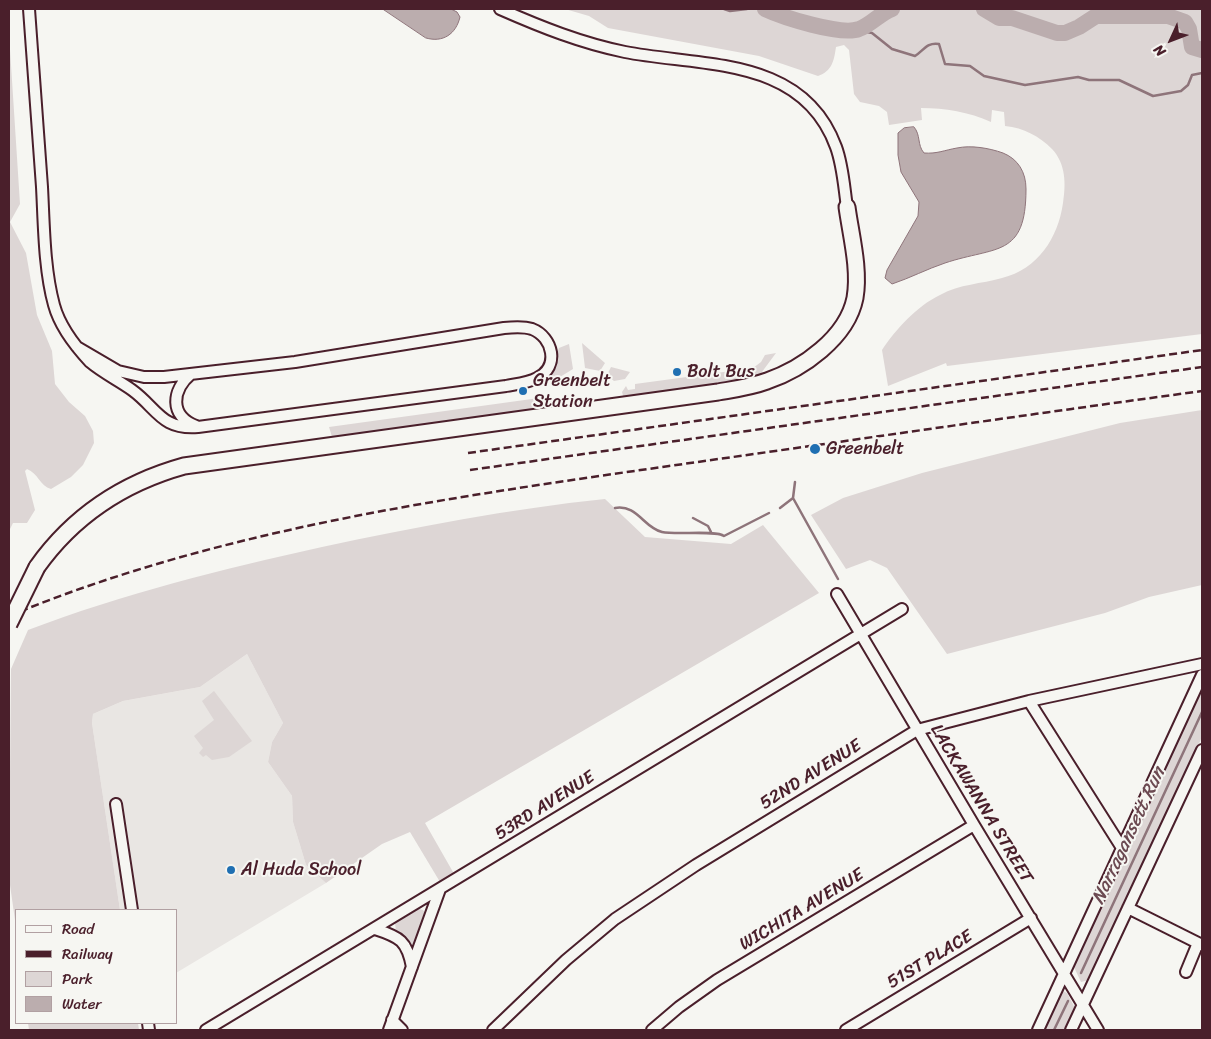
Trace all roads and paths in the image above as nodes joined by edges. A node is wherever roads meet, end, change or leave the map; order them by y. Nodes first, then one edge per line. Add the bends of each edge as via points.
1 (28, 9) edge
2 (500, 9) edge
3 (847, 207) joint
4 (77, 347) junction
5 (191, 374) junction
6 (198, 427) junction
7 (837, 594) dead end
8 (902, 609) dead end
9 (9, 624) edge
10 (862, 634) junction
11 (1202, 664) edge
12 (1202, 675) edge
13 (1029, 701) junction
14 (917, 730) junction
15 (1202, 750) edge
16 (1200, 765) edge
17 (116, 804) dead end
18 (974, 825) junction
19 (1122, 848) junction
20 (440, 889) junction
21 (1128, 908) junction
22 (132, 909) edge
23 (1031, 918) junction
24 (375, 928) junction
25 (1200, 944) edge
26 (412, 968) junction
27 (1065, 972) junction
28 (1186, 972) dead end
29 (1083, 1005) junction
30 (391, 1025) edge
31 (206, 1030) edge
32 (402, 1030) edge
33 (493, 1030) edge
34 (652, 1030) edge
35 (846, 1030) edge
36 (1038, 1030) edge
37 (1071, 1030) edge
38 (1098, 1030) edge

1 - 4 street via 51,292 59,319
2 - 3 street via 589,43 626,52 740,68 787,86 804,99 829,132 841,163
3 - 9 highway, bridge via 855,265 854,299 838,331 824,346 788,372 736,389 184,466 162,472 98,504 68,529 37,567
4 - 5 street via 108,367 126,374 153,378
4 - 6 street via 95,367 137,394 164,420 180,427
5 - 6 street via 178,389 177,406 183,417
5 - 6 street via 295,362 504,328 533,329 545,339 552,353 550,366 545,372 527,382
7 - 10 street, LACKAWANNA STREET
8 - 10 street, 53RD AVENUE
10 - 14 street, LACKAWANNA STREET
10 - 20 street, 53RD AVENUE
11 - 13 street, 52ND AVENUE
12 - 19 street
13 - 14 street, 52ND AVENUE
13 - 19 street
14 - 18 street, LACKAWANNA STREET
14 - 33 street, 52ND AVENUE via 696,865 623,914 566,960
15 - 16 street
16 - 21 street
17 - 22 street
18 - 23 street, LACKAWANNA STREET
18 - 34 street, WICHITA AVENUE via 717,980
19 - 27 street
20 - 24 street, 53RD AVENUE
20 - 26 street
21 - 25 street
21 - 29 street
23 - 27 street, LACKAWANNA STREET
23 - 35 street, 51ST PLACE
24 - 26 street via 395,935 402,942 408,949
24 - 31 street, 53RD AVENUE
25 - 28 street
26 - 30 street
27 - 29 street, LACKAWANNA STREET
27 - 36 street
29 - 37 street
29 - 38 street, LACKAWANNA STREET
30 - 32 street

